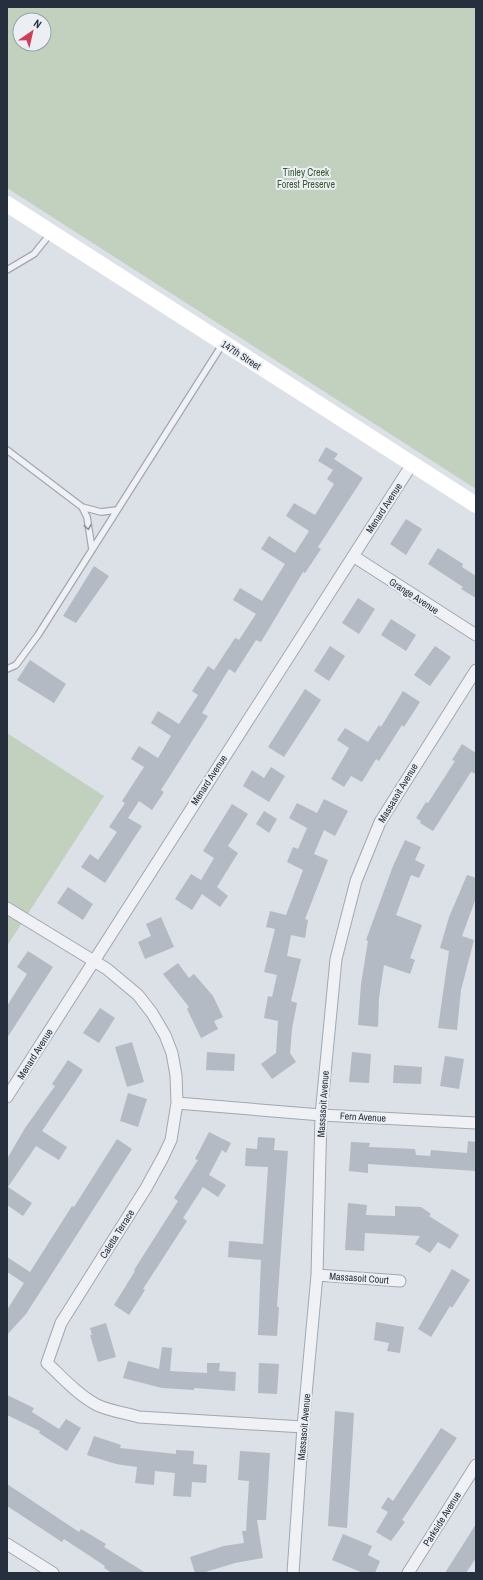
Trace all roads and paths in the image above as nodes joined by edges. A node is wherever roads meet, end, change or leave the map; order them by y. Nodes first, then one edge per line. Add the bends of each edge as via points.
1 (7, 204) edge
2 (52, 233) junction
3 (7, 270) edge
4 (224, 343) junction
5 (7, 450) edge
6 (412, 464) junction
7 (476, 505) edge
8 (82, 507) junction
9 (117, 510) junction
10 (92, 549) junction
11 (353, 556) junction
12 (476, 635) edge
13 (7, 669) edge
14 (476, 670) edge
15 (7, 908) edge
16 (94, 961) junction
17 (7, 1098) edge
18 (177, 1103) junction
19 (321, 1115) junction
20 (476, 1123) edge
21 (317, 1275) junction
22 (400, 1280) dead end
23 (303, 1427) junction
24 (476, 1465) edge
25 (7, 1544) edge
26 (53, 1573) edge
27 (293, 1573) edge
28 (408, 1573) edge

1 - 2 main road, 147th Street
2 - 3 lane via 34,254
2 - 4 main road, 147th Street
4 - 6 main road, 147th Street
4 - 9 lane
5 - 8 lane
6 - 7 main road, 147th Street
6 - 11 street, Menard Avenue
8 - 9 lane via 101,512
8 -> 10 lane via 87,517
9 - 10 lane
10 - 13 lane via 24,656 16,665
11 - 12 street, Grange Avenue
11 - 16 street, Menard Avenue
14 - 19 street, Massasoit Avenue via 380,822 356,881 336,959
15 - 16 street, Caletta Terrace
16 - 17 street, Menard Avenue
16 - 18 street, Caletta Terrace via 127,984 142,999 165,1035 176,1075
18 - 19 street, Fern Avenue
18 - 23 street, Caletta Terrace via 171,1140 163,1157 61,1323 47,1363 87,1399 118,1412 139,1417
19 - 20 street, Fern Avenue
19 - 21 street, Massasoit Avenue
21 - 22 street, Massasoit Court
21 - 23 street, Massasoit Avenue
23 - 27 street, Massasoit Avenue
24 - 28 street, Parkside Avenue
25 - 26 street

